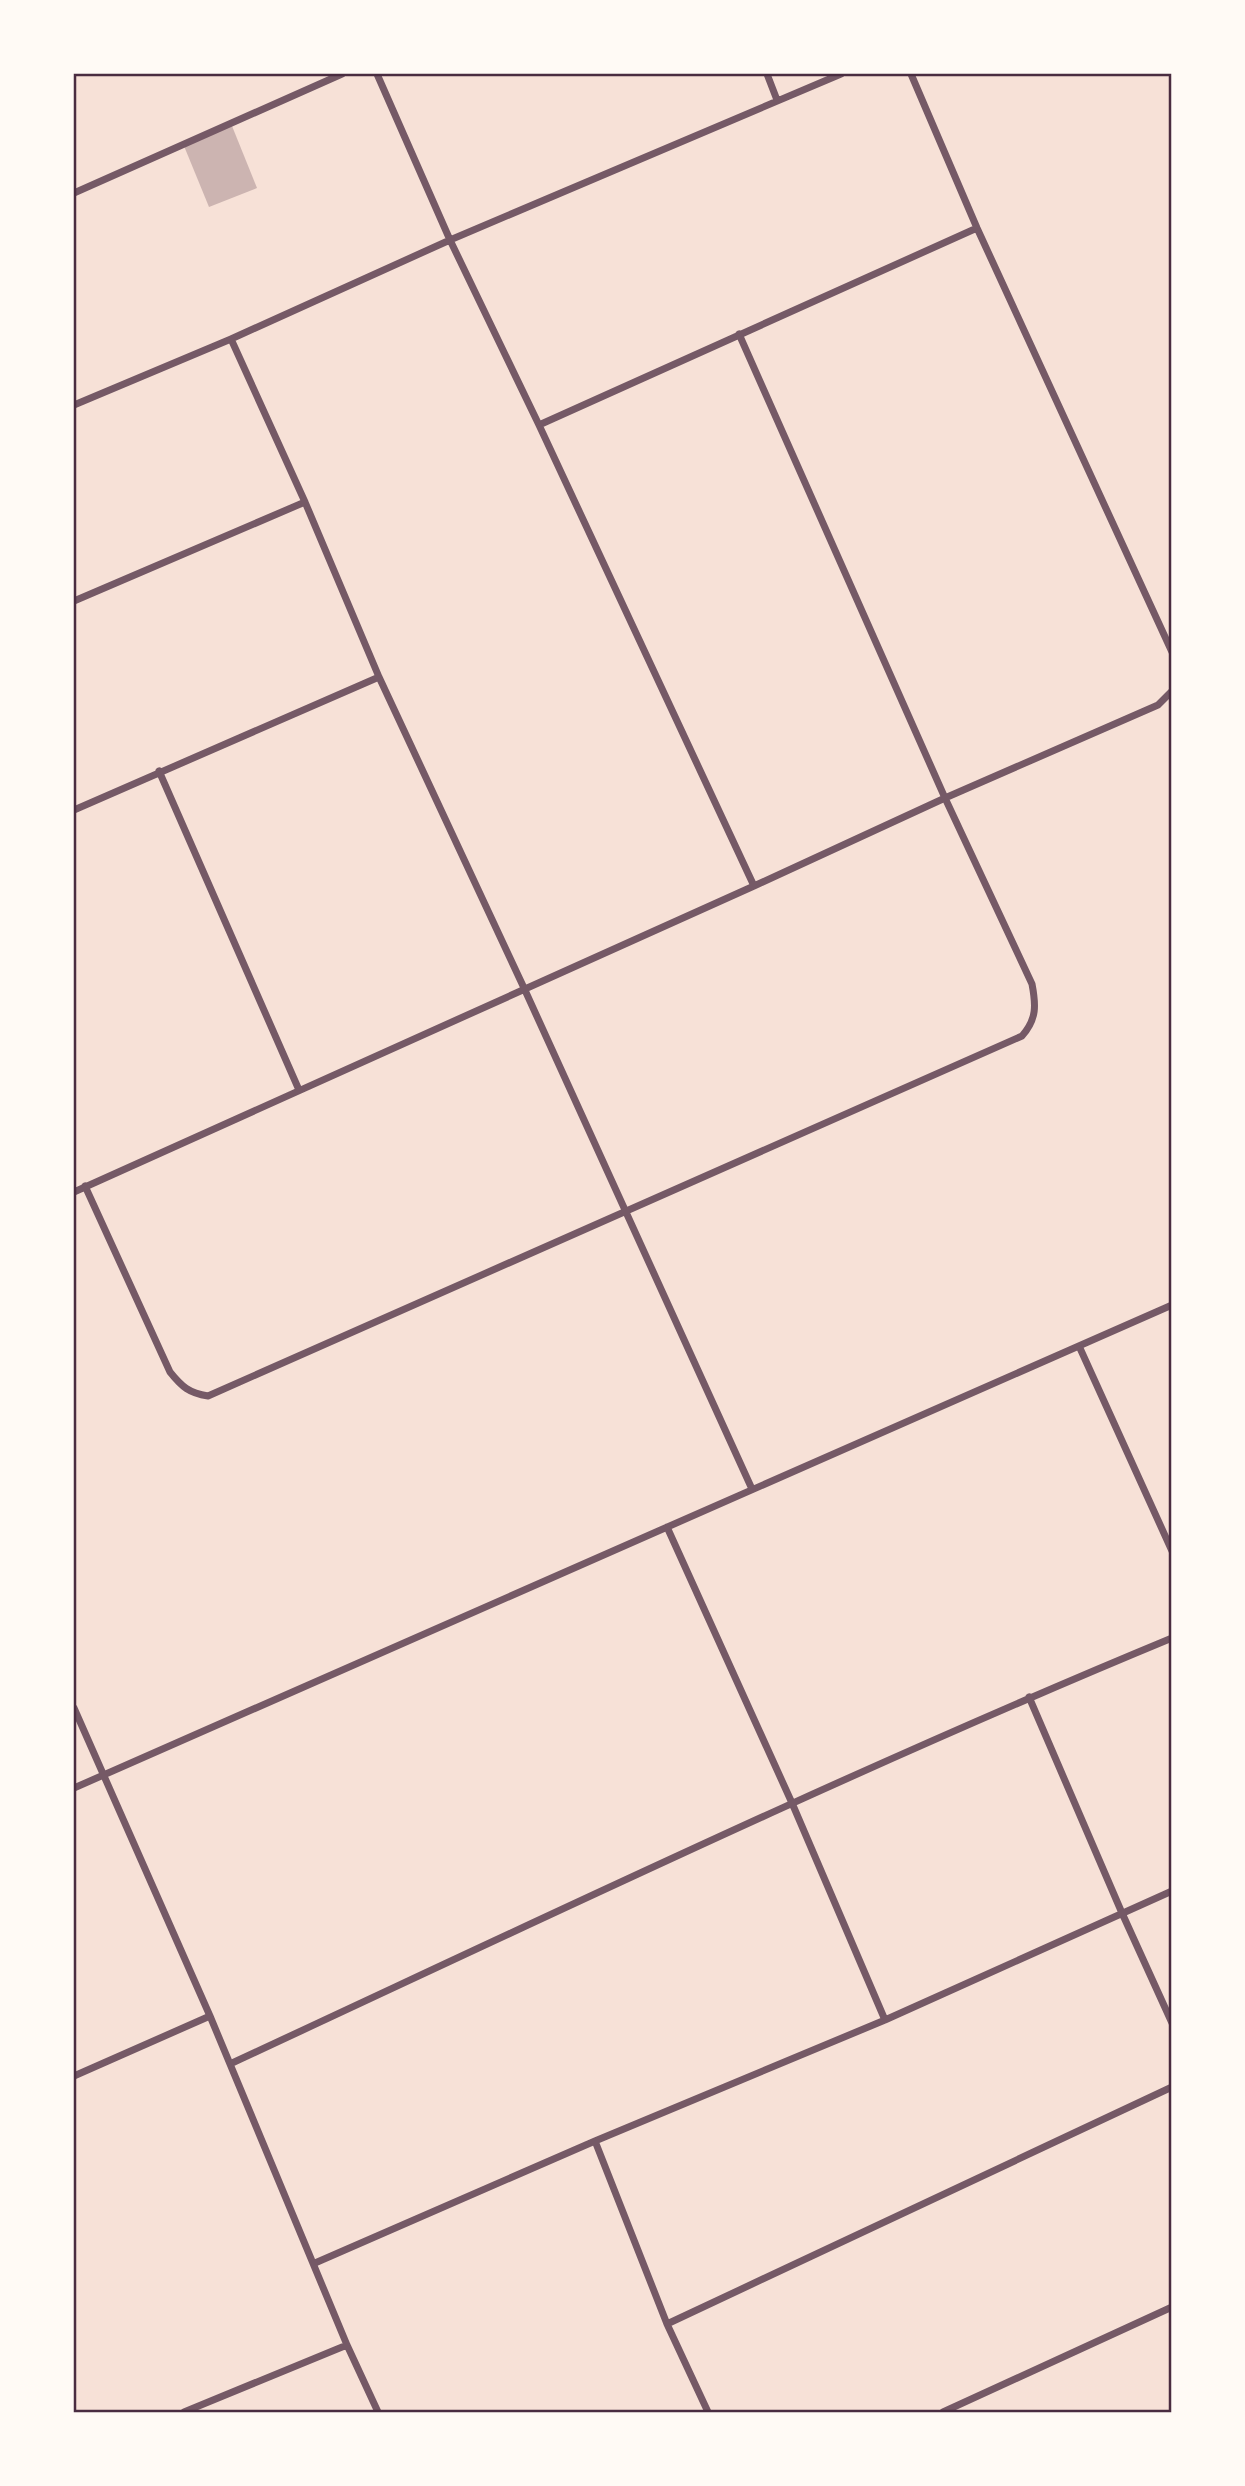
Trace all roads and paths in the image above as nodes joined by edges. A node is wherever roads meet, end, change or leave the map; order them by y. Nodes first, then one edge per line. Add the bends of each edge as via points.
1 (342, 74) edge
2 (377, 74) edge
3 (766, 74) edge
4 (841, 74) edge
5 (911, 74) edge
6 (777, 100) junction
7 (74, 193) edge
8 (977, 228) junction
9 (450, 240) junction
10 (739, 334) junction
11 (231, 339) junction
12 (74, 405) edge
13 (539, 425) junction
14 (305, 502) junction
15 (74, 601) edge
16 (1171, 652) edge
17 (379, 677) junction
18 (1171, 691) edge
19 (159, 771) junction
20 (944, 798) junction
21 (74, 810) edge
22 (754, 886) junction
23 (524, 988) junction
24 (299, 1090) junction
25 (85, 1186) junction
26 (74, 1192) edge
27 (625, 1210) junction
28 (1171, 1305) edge
29 (1079, 1346) junction
30 (752, 1489) junction
31 (667, 1527) junction
32 (1171, 1551) edge
33 (1171, 1638) edge
34 (1029, 1697) junction
35 (74, 1708) edge
36 (103, 1775) junction
37 (74, 1787) edge
38 (792, 1803) junction
39 (1171, 1891) edge
40 (1122, 1913) junction
41 (210, 2016) junction
42 (885, 2020) junction
43 (1171, 2023) edge
44 (230, 2064) junction
45 (74, 2076) edge
46 (1171, 2087) edge
47 (595, 2141) junction
48 (315, 2263) junction
49 (1171, 2307) edge
50 (667, 2323) junction
51 (347, 2345) junction
52 (184, 2413) edge
53 (378, 2413) edge
54 (708, 2413) edge
55 (943, 2413) edge

1 - 7 street
2 - 9 street
3 - 6 street
4 - 6 street
5 - 8 street
6 - 9 street
8 - 10 street
8 - 16 street
9 - 11 street
9 - 13 street
10 - 13 street
10 - 20 street
11 - 12 street
11 - 14 street
13 - 22 street
14 - 15 street
14 - 17 street
17 - 19 street
17 - 23 street
18 - 20 street via 1158,705
19 - 21 street
19 - 24 street
20 - 22 street
20 - 27 street via 1032,984 1037,1005 1032,1025 1022,1035
22 - 23 street
23 - 24 street
23 - 27 street
24 - 25 street
25 - 26 street
25 - 27 street via 170,1372 191,1393 208,1396
27 - 30 street
28 - 29 street
29 - 30 street
29 - 32 street
30 - 31 street
31 - 36 street
31 - 38 street
33 - 34 street
34 - 38 street
34 - 40 street
35 - 36 street
36 - 37 street
36 - 41 street
38 - 42 street
38 - 44 street
39 - 40 street
40 - 42 street
40 - 43 street
41 - 44 street
41 - 45 street
42 - 47 street
44 - 48 street
46 - 50 street
47 - 48 street
47 - 50 street
48 - 51 street
49 - 55 street
50 - 54 street
51 - 52 street
51 - 53 street

